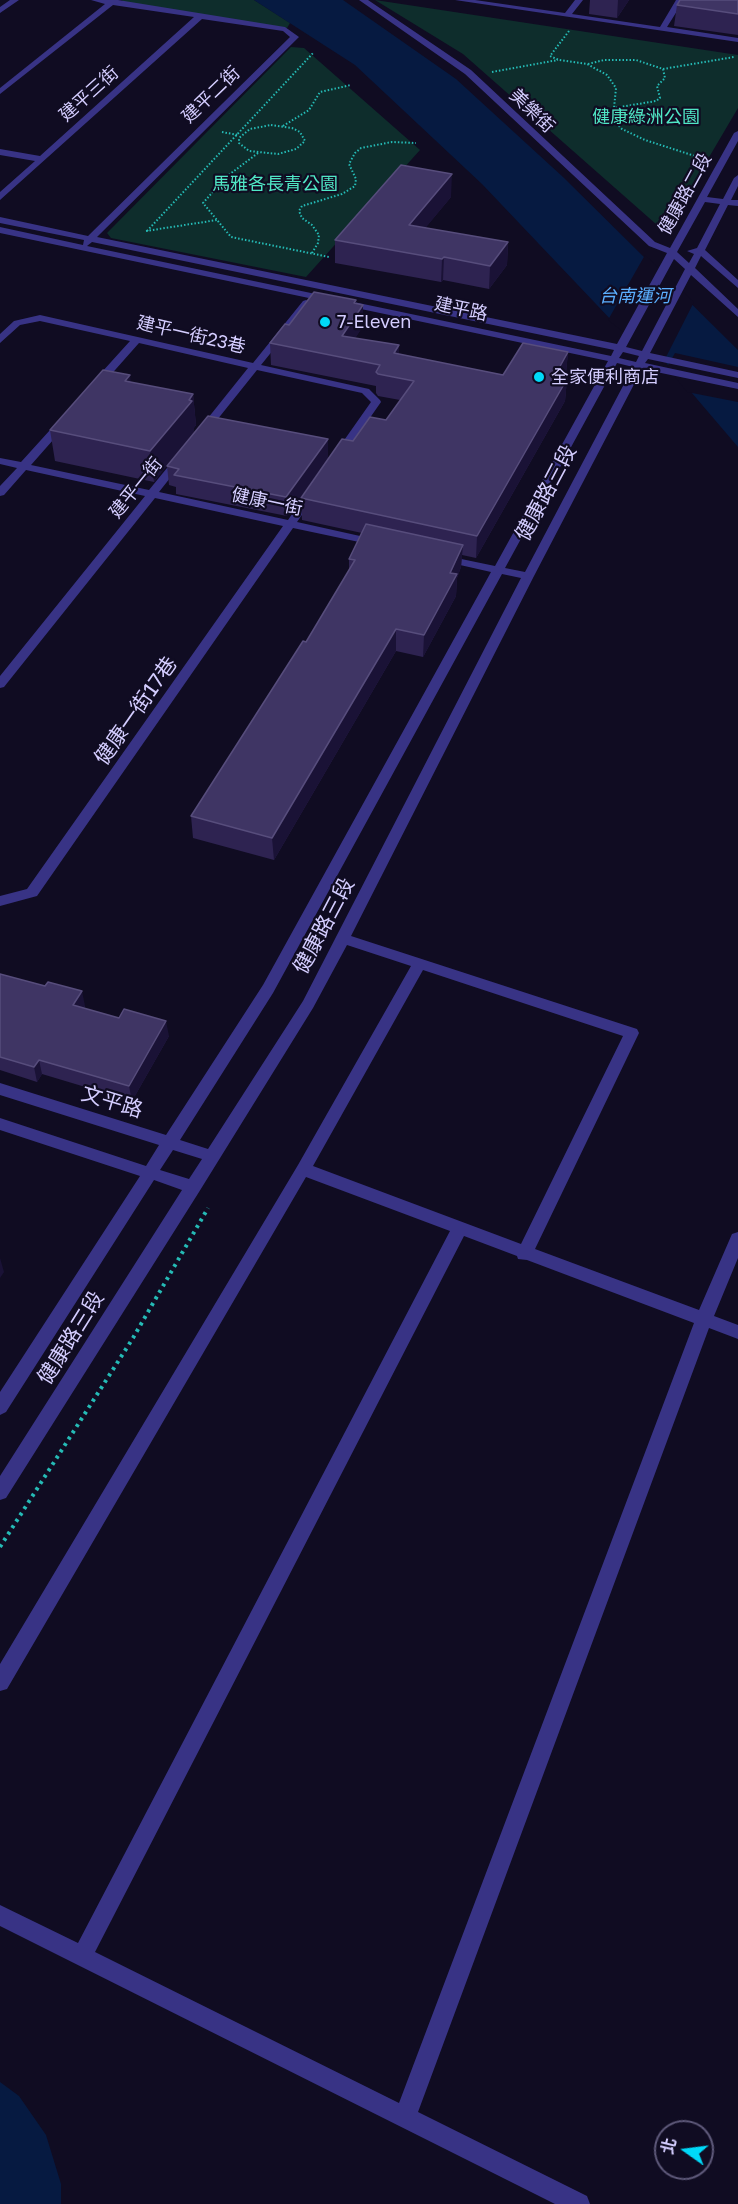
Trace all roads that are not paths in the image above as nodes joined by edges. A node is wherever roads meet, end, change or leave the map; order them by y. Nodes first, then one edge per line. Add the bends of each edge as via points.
1 (15, 0) edge
2 (95, 0) edge
3 (363, 0) edge
4 (459, 0) edge
5 (579, 0) edge
6 (680, 0) edge
7 (113, 1) edge
8 (476, 1) edge
9 (0, 11) edge
10 (200, 16) junction
11 (567, 16) junction
12 (662, 29) junction
13 (738, 40) edge
14 (0, 92) edge
15 (738, 133) edge
16 (0, 152) edge
17 (41, 159) junction
18 (738, 178) edge
19 (0, 197) edge
20 (702, 199) junction
21 (726, 202) junction
22 (738, 203) edge
23 (0, 220) edge
24 (0, 230) edge
25 (90, 238) junction
26 (81, 247) junction
27 (700, 250) junction
28 (672, 252) junction
29 (691, 268) junction
30 (683, 283) joint
31 (321, 285) junction
32 (738, 285) edge
33 (313, 295) junction
34 (738, 314) edge
35 (0, 340) edge
36 (136, 340) junction
37 (617, 353) junction
38 (641, 361) junction
39 (254, 366) junction
40 (669, 367) junction
41 (738, 375) edge
42 (738, 386) edge
43 (91, 390) edge
44 (69, 416) edge
45 (0, 460) edge
46 (24, 466) junction
47 (330, 468) edge
48 (317, 487) edge
49 (0, 493) edge
50 (152, 494) junction
51 (290, 524) junction
52 (394, 547) edge
53 (429, 555) edge
54 (499, 570) junction
55 (528, 576) junction
56 (0, 684) edge
57 (0, 901) edge
58 (343, 939) junction
59 (420, 963) junction
60 (0, 1089) edge
61 (0, 1124) edge
62 (168, 1141) junction
63 (212, 1156) junction
64 (303, 1169) junction
65 (149, 1172) junction
66 (193, 1187) junction
67 (459, 1230) junction
68 (738, 1239) edge
69 (524, 1254) junction
70 (703, 1321) junction
71 (738, 1332) edge
72 (0, 1407) edge
73 (0, 1492) edge
74 (0, 1682) edge
75 (0, 1915) edge
76 (82, 1956) junction
77 (405, 2117) junction
78 (579, 2204) edge

1 - 9 street
2 - 7 street
3 - 28 street, 美樂街 via 468,72 652,244
4 - 8 street
5 - 11 street
6 - 12 street
7 - 10 street
7 - 14 street
8 - 11 street
10 - 17 street, 建平三街
10 - 25 street, 建平二街 via 285,30 295,37
11 - 12 street
12 - 13 street
15 - 20 street, 健康路二段
16 - 17 street
17 - 19 street, 建平三街
18 - 21 street, 健康路二段
20 - 21 street
20 - 28 street, 健康路二段
21 - 22 street
21 - 27 street, 健康路二段
23 - 25 street, 建平路
24 - 26 street, 建平路
25 - 26 street, 建平二街
25 - 31 street, 建平路
26 - 33 street, 建平路
27 - 28 street
27 - 29 street, 健康路二段
27 - 32 street
28 - 29 street, 美樂街
28 - 37 street, 健康路二段
29 - 30 street, 健康路二段
29 - 34 street, 美樂街
30 - 38 street, 健康路三段
31 - 33 street, 建平一街
31 - 37 street, 建平路
33 - 37 street, 建平路
33 - 39 street, 建平一街
35 - 36 street, 建平一街23巷 via 17,323 40,318
36 - 39 street, 建平一街23巷
36 - 43 street
37 - 38 street, 建平路
37 - 54 street, 健康路三段
38 - 40 street, 建平路
38 - 55 street, 健康路三段
39 - 47 street, 建平一街23巷 via 365,391 376,402
39 - 50 street, 建平一街
40 - 41 street, 建平路
40 - 42 street, 建平路
44 - 46 street
45 - 46 street, 健康一街
46 - 49 street
46 - 50 street, 健康一街
48 - 51 street, 健康一街17巷
50 - 51 street, 健康一街
50 - 56 street, 建平一街
51 - 52 street, 健康一街
51 - 57 street, 健康一街17巷 via 32,893
53 - 54 street
54 - 55 street
54 - 62 street, 健康路三段 via 268,989
55 - 58 street, 健康路三段
58 - 59 street
58 - 63 street, 健康路三段 via 308,1004
59 - 64 street
59 - 69 street via 632,1033
60 - 62 street, 文平路
61 - 65 street
62 - 63 street, 文平路
62 - 65 street, 健康路三段
63 - 66 street, 健康路三段
64 - 67 street
64 - 74 street
65 - 66 street
65 - 72 street, 健康路三段
66 - 73 street, 健康路三段
67 - 69 street
67 - 76 street
68 - 70 street
69 - 70 street
70 - 71 street
70 - 77 street
75 - 76 street
76 - 77 street
77 - 78 street

